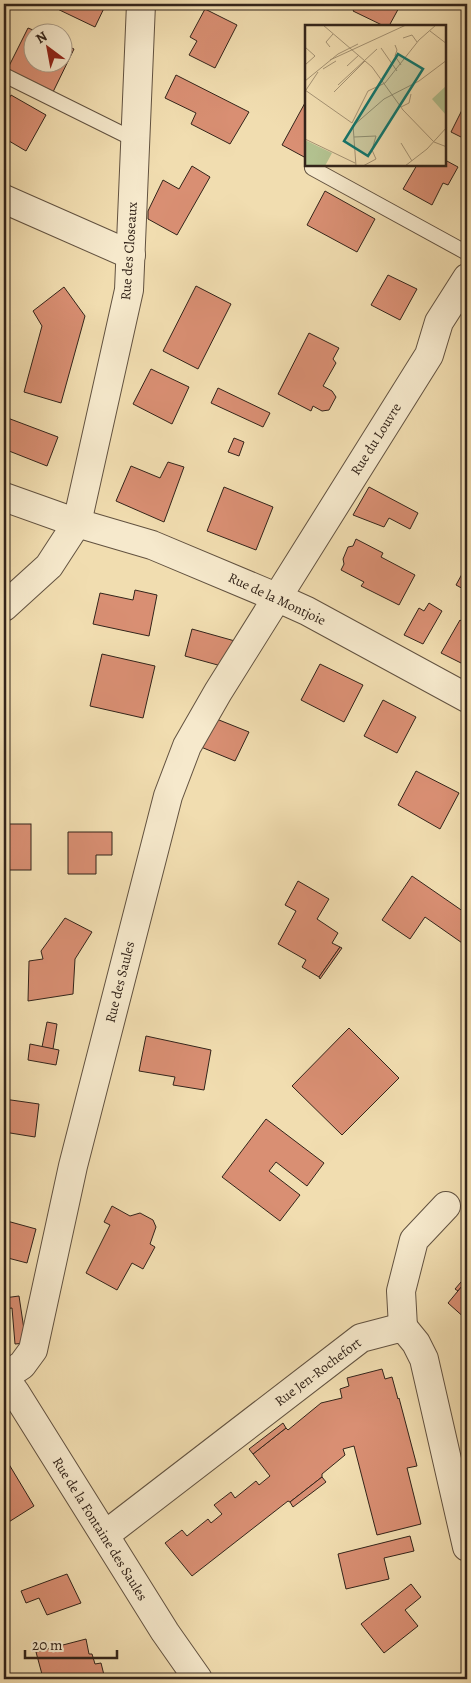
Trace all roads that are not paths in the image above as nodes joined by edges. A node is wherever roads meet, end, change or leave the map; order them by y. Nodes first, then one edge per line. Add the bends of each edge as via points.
1 (140, 4) edge
2 (4, 75) edge
3 (135, 140) junction
4 (312, 168) dead end
5 (4, 199) edge
6 (467, 253) edge
7 (131, 255) junction
8 (467, 278) edge
9 (4, 497) edge
10 (77, 523) junction
11 (276, 597) junction
12 (4, 606) edge
13 (467, 698) edge
14 (446, 1206) dead end
15 (403, 1327) junction
16 (4, 1377) edge
17 (104, 1535) junction
18 (467, 1547) edge
19 (198, 1679) edge

1 - 3 street, Rue des Closeaux
2 - 3 lane
3 - 7 street, Rue des Closeaux
4 - 6 lane
5 - 7 street
7 - 10 street, Rue des Closeaux via 129,290
8 - 11 street, Rue du Louvre via 439,322 429,355
9 - 10 street, Rue de la Montjoie
10 - 11 street, Rue de la Montjoie via 152,545
10 - 12 street via 49,566
11 - 13 street, Rue de la Montjoie
11 - 16 street, Rue des Saules via 188,746 168,796 74,1166 33,1350 22,1365
14 - 15 street via 414,1240 401,1291
15 - 17 street, Rue Jen-Rochefort via 361,1338
15 - 18 street via 424,1359
16 - 17 street, Rue de la Fontaine des Saules
17 - 19 street, Rue de la Fontaine des Saules

